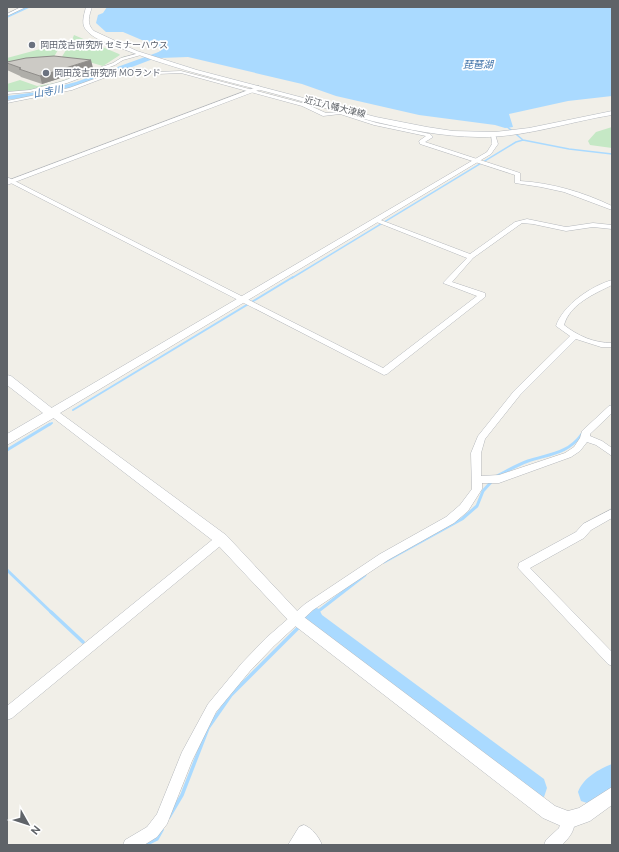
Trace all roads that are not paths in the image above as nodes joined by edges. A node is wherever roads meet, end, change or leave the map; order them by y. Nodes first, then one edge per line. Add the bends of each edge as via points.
1 (24, 7) edge
2 (89, 7) edge
3 (7, 15) edge
4 (140, 54) junction
5 (259, 88) junction
6 (251, 91) junction
7 (7, 93) edge
8 (7, 102) edge
9 (612, 113) edge
10 (493, 135) junction
11 (482, 162) junction
12 (8, 181) edge
13 (612, 208) edge
14 (381, 222) junction
15 (612, 227) edge
16 (471, 257) junction
17 (612, 282) edge
18 (247, 303) junction
19 (574, 336) junction
20 (612, 345) edge
21 (7, 379) edge
22 (612, 408) edge
23 (52, 413) junction
24 (585, 438) junction
25 (7, 440) edge
26 (612, 453) edge
27 (477, 480) junction
28 (612, 513) edge
29 (221, 538) junction
30 (295, 618) junction
31 (612, 660) edge
32 (7, 714) edge
33 (612, 794) edge
34 (568, 820) junction
35 (130, 845) edge
36 (295, 845) edge
37 (315, 845) edge
38 (551, 845) edge

1 - 3 street
2 - 4 main road, 近江八幡大津線 via 86,22 90,30
4 - 5 main road, 近江八幡大津線
4 - 7 street via 65,82 30,91
5 - 6 street
5 - 10 main road, 近江八幡大津線 via 430,130
6 - 8 street via 184,73 125,69 70,89
6 - 11 street via 304,105 325,115 340,113 428,135 430,137 422,143
6 - 12 street
9 - 10 main road, 近江八幡大津線 via 515,133
10 - 11 street via 494,148
11 - 13 street via 518,174 517,182 550,187
11 - 14 street
12 - 18 street
14 - 16 street
14 - 18 street
15 - 16 street via 597,225 567,229 521,221
16 - 18 street via 446,283 482,295 384,372
17 - 19 street via 580,300 563,316 560,326
18 - 23 street
19 - 20 street via 601,345
19 - 27 street via 517,393 481,438 476,453
21 - 23 main road
22 - 24 street via 585,433
23 - 25 main road
23 - 29 street
24 - 26 street via 599,443
24 - 27 street via 577,449 568,455 499,479
27 - 30 street via 474,495 450,520 384,557
28 - 31 street via 523,568
29 - 30 street
29 - 32 street
30 - 34 street via 527,796 549,812
30 - 35 street via 246,666 212,708 162,819 152,832
33 - 34 street via 584,815
34 - 38 street via 565,832
36 - 37 street via 304,832

